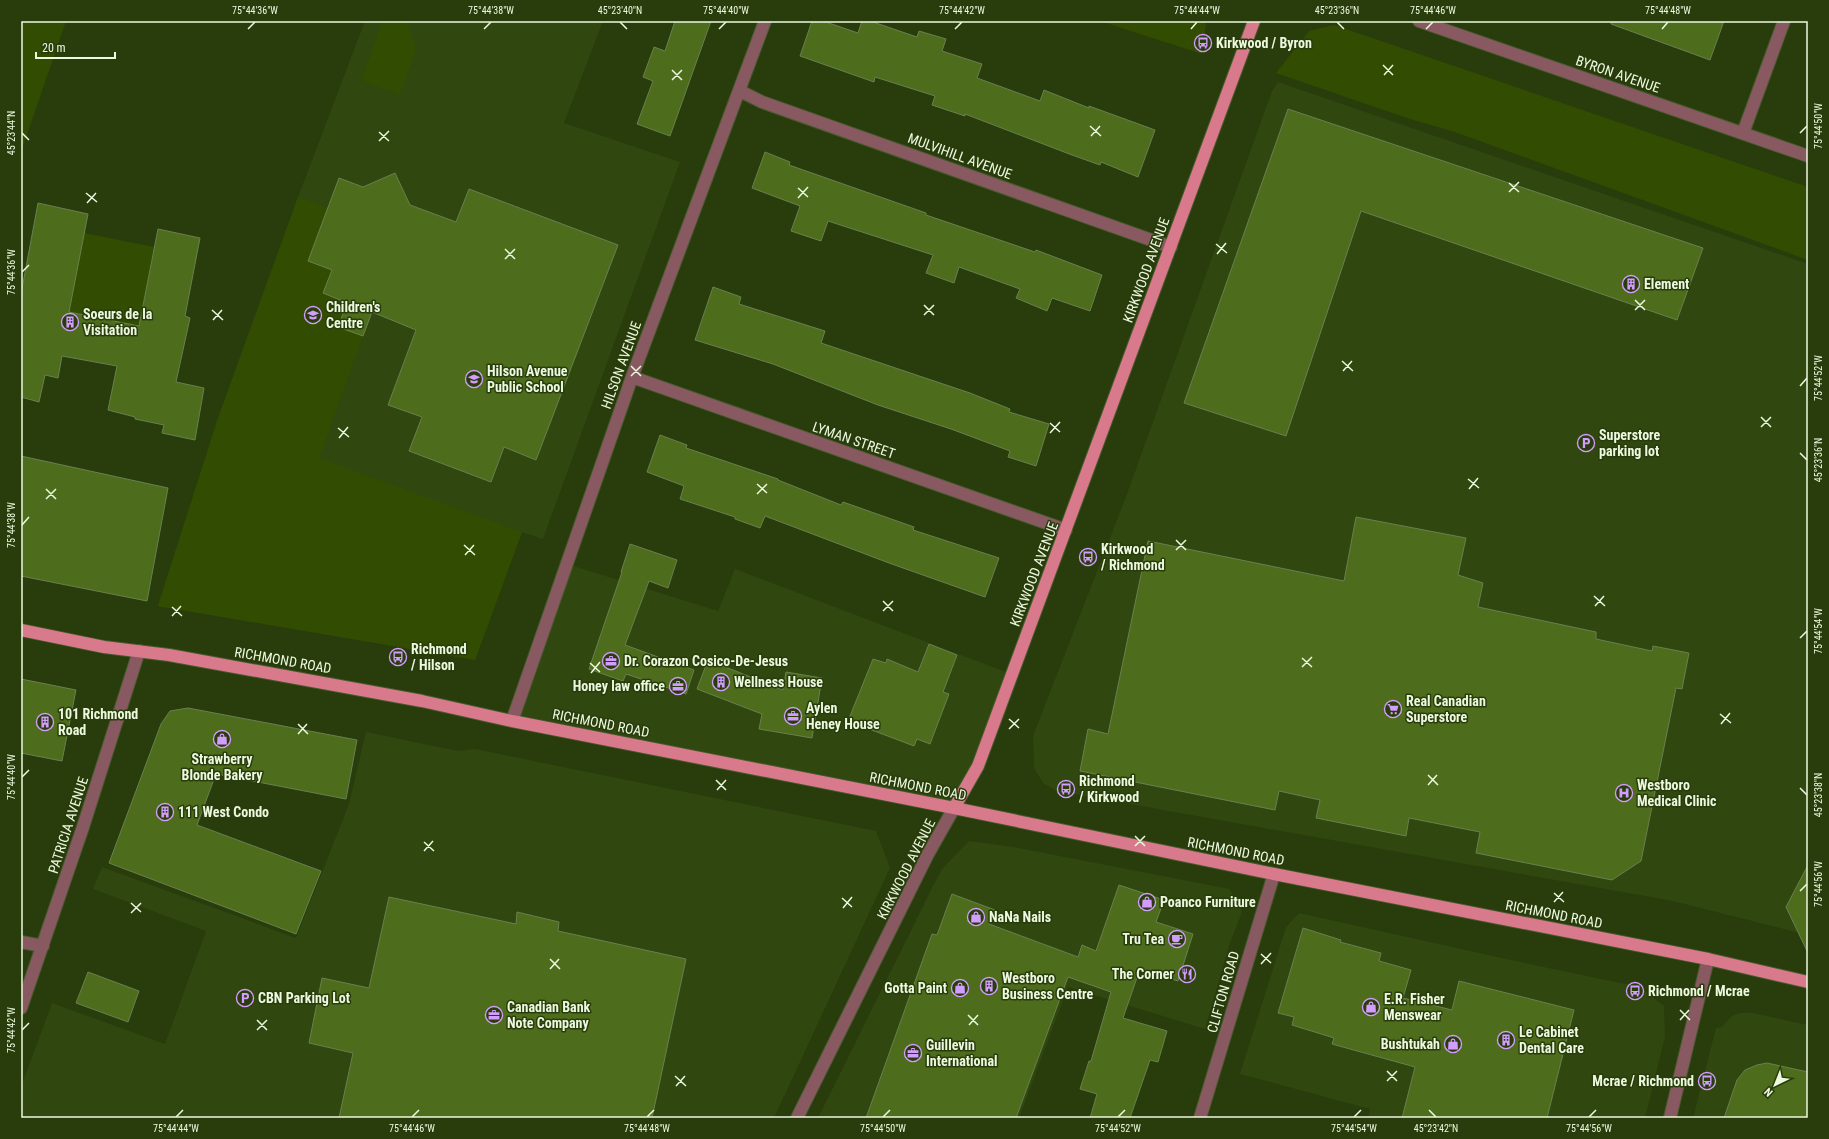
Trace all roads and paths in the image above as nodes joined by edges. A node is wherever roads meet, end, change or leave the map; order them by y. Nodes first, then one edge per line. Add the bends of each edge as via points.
1 (766, 21) edge
2 (1254, 21) edge
3 (1419, 21) edge
4 (1784, 21) edge
5 (1448, 25) edge
6 (740, 91) junction
7 (1743, 133) junction
8 (1808, 156) edge
9 (1171, 247) junction
10 (632, 377) junction
11 (1066, 530) junction
12 (21, 630) edge
13 (139, 650) junction
14 (512, 721) junction
15 (954, 808) junction
16 (1274, 874) junction
17 (21, 942) edge
18 (43, 946) junction
19 (1708, 959) junction
20 (1808, 982) edge
21 (21, 1008) edge
22 (797, 1118) edge
23 (1200, 1118) edge
24 (1670, 1118) edge

1 - 6 street, HILSON AVENUE
2 - 9 main road, KIRKWOOD AVENUE
3 - 5 street, BYRON AVENUE
4 - 7 street
5 - 7 street, BYRON AVENUE
6 - 9 street, MULVIHILL AVENUE via 762,102
6 - 10 street, HILSON AVENUE via 692,212
7 - 8 street, BYRON AVENUE
9 - 11 main road, KIRKWOOD AVENUE
10 - 11 street, LYMAN STREET
10 - 14 street, HILSON AVENUE
11 - 15 main road, KIRKWOOD AVENUE via 978,766
12 - 13 main road, RICHMOND ROAD via 104,647
13 - 14 main road, RICHMOND ROAD via 422,701
13 - 18 street, PATRICIA AVENUE
14 - 15 main road, RICHMOND ROAD
15 - 16 main road, RICHMOND ROAD
15 - 22 street, KIRKWOOD AVENUE via 928,854
16 - 19 main road, RICHMOND ROAD
16 - 23 street, CLIFTON ROAD
17 - 18 street
18 - 21 street, PATRICIA AVENUE
19 - 20 main road, RICHMOND ROAD
19 - 24 street

